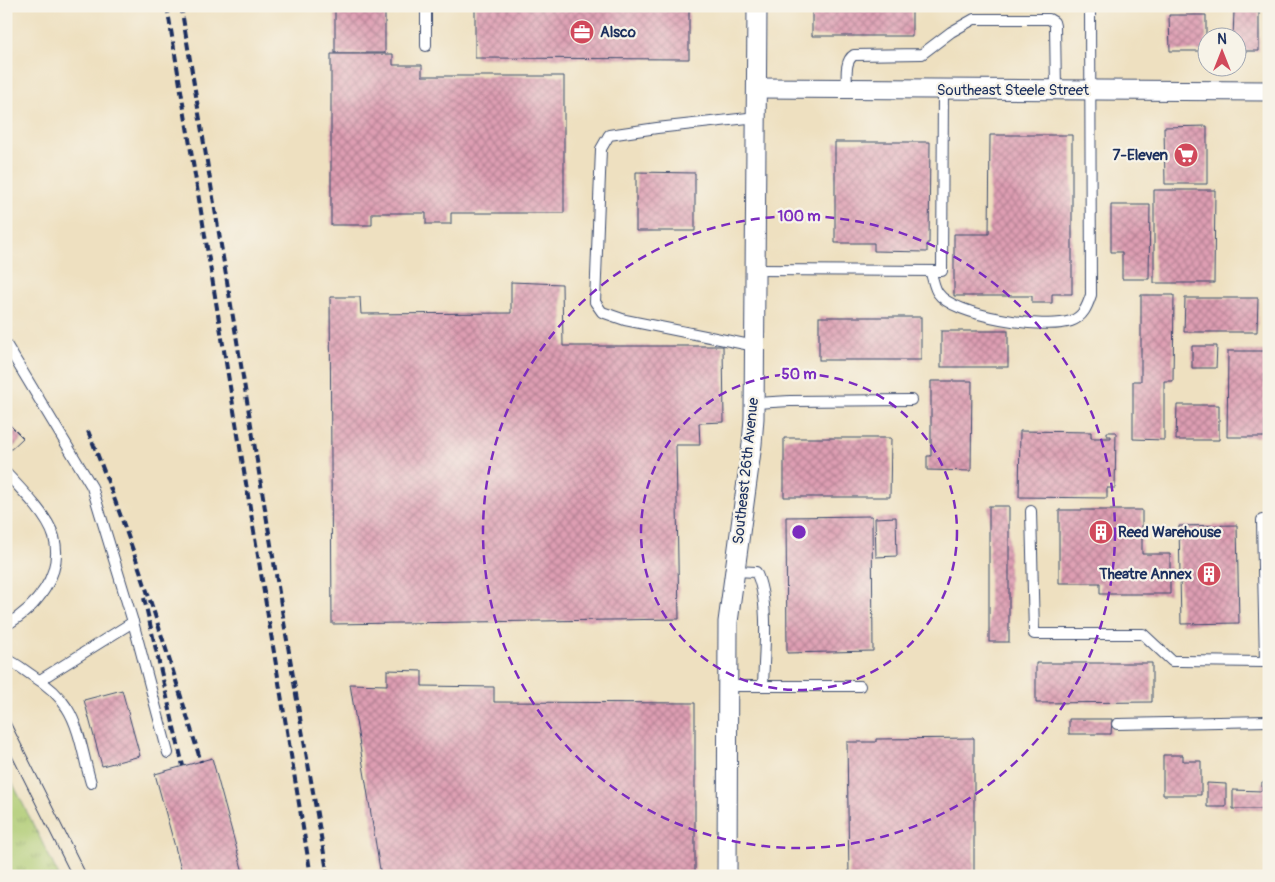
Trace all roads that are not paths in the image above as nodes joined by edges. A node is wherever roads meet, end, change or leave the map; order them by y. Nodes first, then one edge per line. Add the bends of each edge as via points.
1 (426, 6) edge
2 (757, 6) edge
3 (1090, 6) edge
4 (426, 46) dead end
5 (757, 88) junction
6 (847, 88) junction
7 (943, 89) junction
8 (1056, 90) junction
9 (1090, 90) junction
10 (1269, 91) edge
11 (757, 117) junction
12 (755, 270) junction
13 (930, 271) junction
14 (6, 344) edge
15 (755, 346) junction
16 (910, 400) dead end
17 (754, 403) junction
18 (6, 473) edge
19 (1031, 511) dead end
20 (1269, 520) edge
21 (735, 571) junction
22 (133, 622) junction
23 (6, 625) edge
24 (6, 660) edge
25 (40, 680) junction
26 (728, 686) junction
27 (763, 686) junction
28 (860, 686) dead end
29 (1269, 720) edge
30 (1117, 724) dead end
31 (168, 753) dead end
32 (90, 783) dead end
33 (727, 876) edge

1 - 4 lane
2 - 5 street, Southeast 26th Avenue
3 - 9 lane
5 - 6 street, Southeast Steele Street
5 - 11 street, Southeast 26th Avenue
6 - 7 street, Southeast Steele Street
6 - 8 lane via 848,62 854,55 922,54 974,19 1049,18 1055,26
7 - 8 street, Southeast Steele Street
7 - 13 lane via 942,271
8 - 9 street, Southeast Steele Street
9 - 10 street, Southeast Steele Street
9 - 13 lane via 1091,295 1086,311 1071,321 1044,324 985,315 952,304 938,294
11 - 12 street, Southeast 26th Avenue
11 - 15 lane via 610,135 601,149 595,302 602,312 625,320
12 - 13 lane
12 - 15 street, Southeast 26th Avenue
14 - 22 lane via 92,486
15 - 17 street, Southeast 26th Avenue
16 - 17 lane
17 - 21 street, Southeast 26th Avenue via 752,444
18 - 23 lane via 46,521 54,537 56,553 47,587 33,605
19 - 20 lane via 1034,634 1143,634 1172,661 1264,662 1262,520
21 - 26 street, Southeast 26th Avenue via 728,622
21 - 27 lane via 756,572 761,582
22 - 25 lane
22 - 31 lane
24 - 25 lane
25 - 32 lane via 56,694 74,722
26 - 27 lane
26 - 33 street, Southeast 26th Avenue
27 - 28 lane
29 - 30 lane

